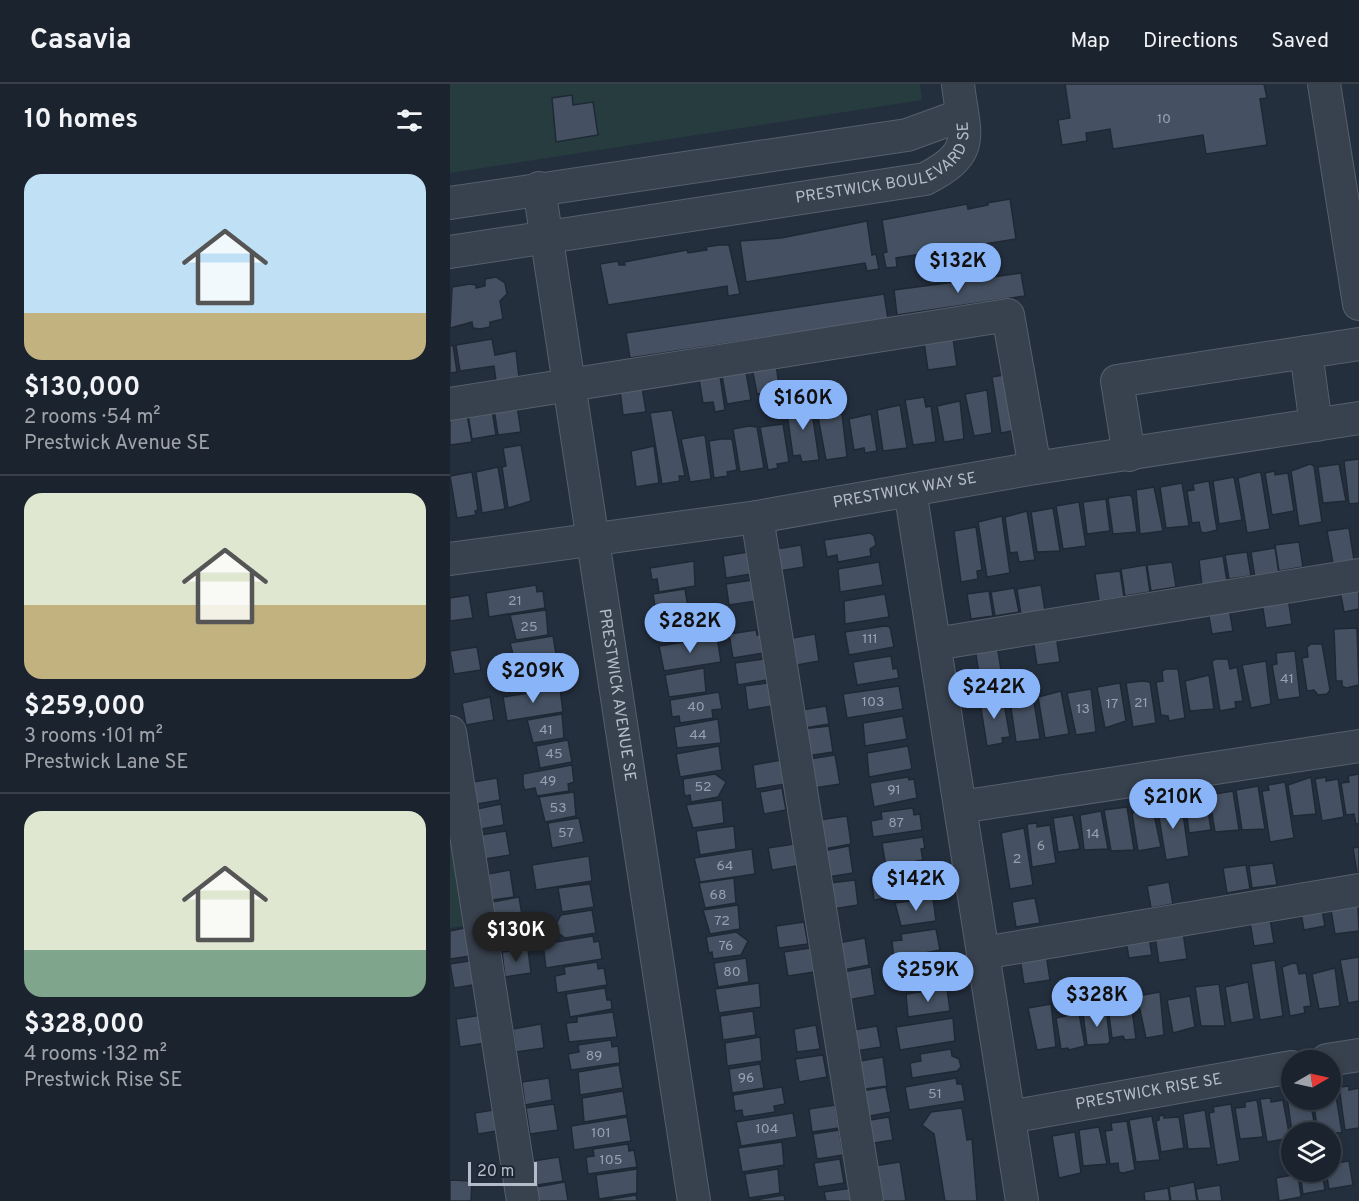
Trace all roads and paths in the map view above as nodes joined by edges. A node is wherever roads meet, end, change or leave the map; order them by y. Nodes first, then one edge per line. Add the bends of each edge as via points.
1 (958, 84) edge
2 (1324, 84) edge
3 (962, 115) junction
4 (539, 188) junction
5 (450, 203) edge
6 (546, 237) junction
7 (450, 252) edge
8 (1359, 304) edge
9 (1359, 344) edge
10 (1306, 352) junction
11 (569, 387) junction
12 (450, 404) edge
13 (1359, 418) edge
14 (1316, 425) junction
15 (1129, 454) junction
16 (1035, 468) junction
17 (910, 490) junction
18 (757, 517) junction
19 (592, 541) junction
20 (450, 559) edge
21 (1359, 575) edge
22 (935, 644) junction
23 (450, 732) edge
24 (1359, 746) edge
25 (960, 807) junction
26 (1359, 890) edge
27 (983, 953) junction
28 (1359, 1055) edge
29 (1341, 1058) edge
30 (1281, 1069) edge
31 (1009, 1118) junction
32 (522, 1201) edge
33 (694, 1201) edge
34 (867, 1201) edge
35 (1022, 1201) edge

1 - 3 street
2 - 8 street
3 - 4 street, PRESTWICK BOULEVARD SE via 907,135
3 - 6 street, PRESTWICK BOULEVARD SE via 966,137 960,155 949,167 925,179
4 - 5 street, PRESTWICK BOULEVARD SE
4 - 6 street, PRESTWICK AVENUE SE
6 - 7 street, PRESTWICK BOULEVARD SE
6 - 11 street, PRESTWICK AVENUE SE
9 - 10 street
10 - 14 street
10 - 15 street via 1117,381
11 - 12 street
11 - 16 street via 1008,315
11 - 19 street, PRESTWICK AVENUE SE
13 - 14 street, PRESTWICK WAY SE
14 - 15 street, PRESTWICK WAY SE
15 - 16 street, PRESTWICK WAY SE
16 - 17 street, PRESTWICK WAY SE
17 - 18 street, PRESTWICK WAY SE
17 - 22 street
18 - 19 street, PRESTWICK WAY SE
18 - 34 street
19 - 20 street, PRESTWICK WAY SE
19 - 33 street, PRESTWICK AVENUE SE
21 - 22 street
22 - 25 street
23 - 32 street
24 - 25 street
25 - 27 street
26 - 27 street
27 - 31 street
28 - 29 street
30 - 31 street, PRESTWICK RISE SE
31 - 35 street

